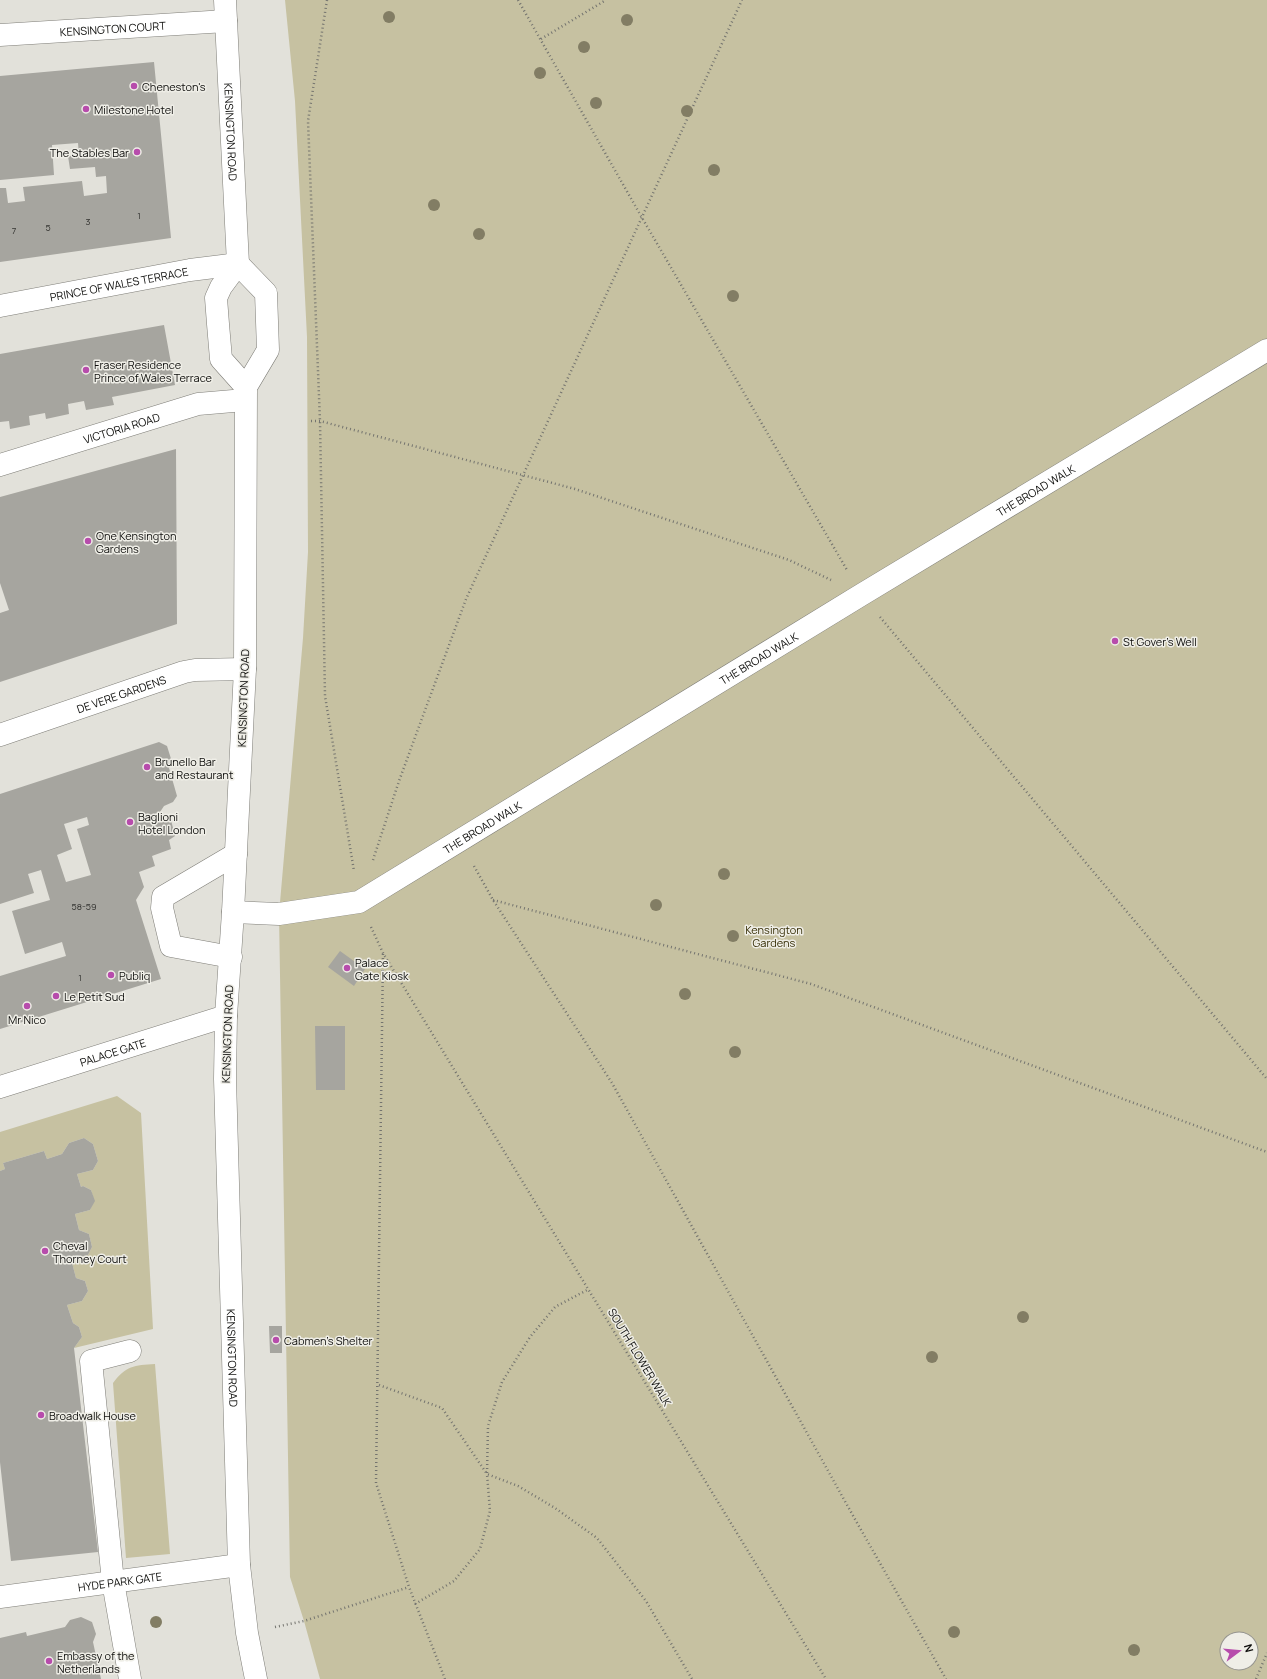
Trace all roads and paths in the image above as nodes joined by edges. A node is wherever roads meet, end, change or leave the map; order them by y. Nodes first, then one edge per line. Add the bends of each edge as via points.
1 (327, 0) edge
2 (606, 0) edge
3 (742, 0) edge
4 (225, 10) edge
5 (0, 35) edge
6 (541, 39) dead end
7 (238, 264) junction
8 (0, 306) edge
9 (1267, 350) edge
10 (246, 394) junction
11 (311, 421) dead end
12 (320, 421) junction
13 (0, 465) edge
14 (524, 474) junction
15 (862, 595) junction
16 (245, 669) junction
17 (0, 735) edge
18 (460, 841) junction
19 (236, 854) junction
20 (493, 900) junction
21 (359, 902) junction
22 (233, 912) junction
23 (231, 956) junction
24 (226, 1016) junction
25 (0, 1087) edge
26 (1267, 1152) edge
27 (589, 1289) junction
28 (130, 1351) dead end
29 (379, 1385) junction
30 (487, 1474) junction
31 (239, 1565) junction
32 (112, 1582) junction
33 (409, 1587) junction
34 (0, 1597) edge
35 (415, 1604) junction
36 (247, 1633) junction
37 (1267, 1653) edge
38 (130, 1679) edge
39 (256, 1679) edge
40 (445, 1679) edge
41 (692, 1679) edge
42 (826, 1679) edge
43 (946, 1679) edge
44 (1256, 1679) edge

1 - 12 path via 308,121
2 - 6 path
3 - 14 path
4 - 5 street, KENSINGTON COURT
4 - 7 street, KENSINGTON ROAD
7 - 8 street, PRINCE OF WALES TERRACE via 190,270
7 - 10 street via 216,298 221,359
7 - 10 street via 266,293 268,350
9 - 15 street, THE BROAD WALK
10 - 13 street, VICTORIA ROAD via 198,404
10 - 16 street, KENSINGTON ROAD
11 - 12 path
12 - 14 path
12 - 21 path via 325,696
14 - 15 path via 789,560
14 - 21 path via 466,599 399,781
15 - 18 street, THE BROAD WALK
16 - 17 street, DE VERE GARDENS via 184,672
16 - 19 street, KENSINGTON ROAD
18 - 20 path
18 - 21 street, THE BROAD WALK
19 - 22 street, KENSINGTON ROAD
19 - 23 street via 164,897 162,908 171,946
20 - 26 path via 811,984
20 - 43 path via 612,1083
21 - 22 street, THE BROAD WALK via 280,914
22 - 23 street, KENSINGTON ROAD
23 - 24 street, KENSINGTON ROAD
24 - 25 street, PALACE GATE
24 - 31 street, KENSINGTON ROAD via 225,1079
27 - 29 path, SOUTH FLOWER WALK via 383,953
27 - 30 path via 555,1307 530,1337 502,1382 488,1426
27 - 42 path, SOUTH FLOWER WALK
28 - 32 street via 91,1361
29 - 30 path via 442,1408
29 - 33 path via 376,1483
30 - 35 path via 490,1511 480,1549 454,1581
30 - 41 path via 518,1486 597,1538 646,1601
31 - 32 street, HYDE PARK GATE
31 - 36 street, KENSINGTON ROAD
32 - 34 street, HYDE PARK GATE
32 - 38 street
33 - 35 path
33 - 36 path via 304,1621
35 - 40 path
36 - 39 street, KENSINGTON ROAD
37 - 44 path

